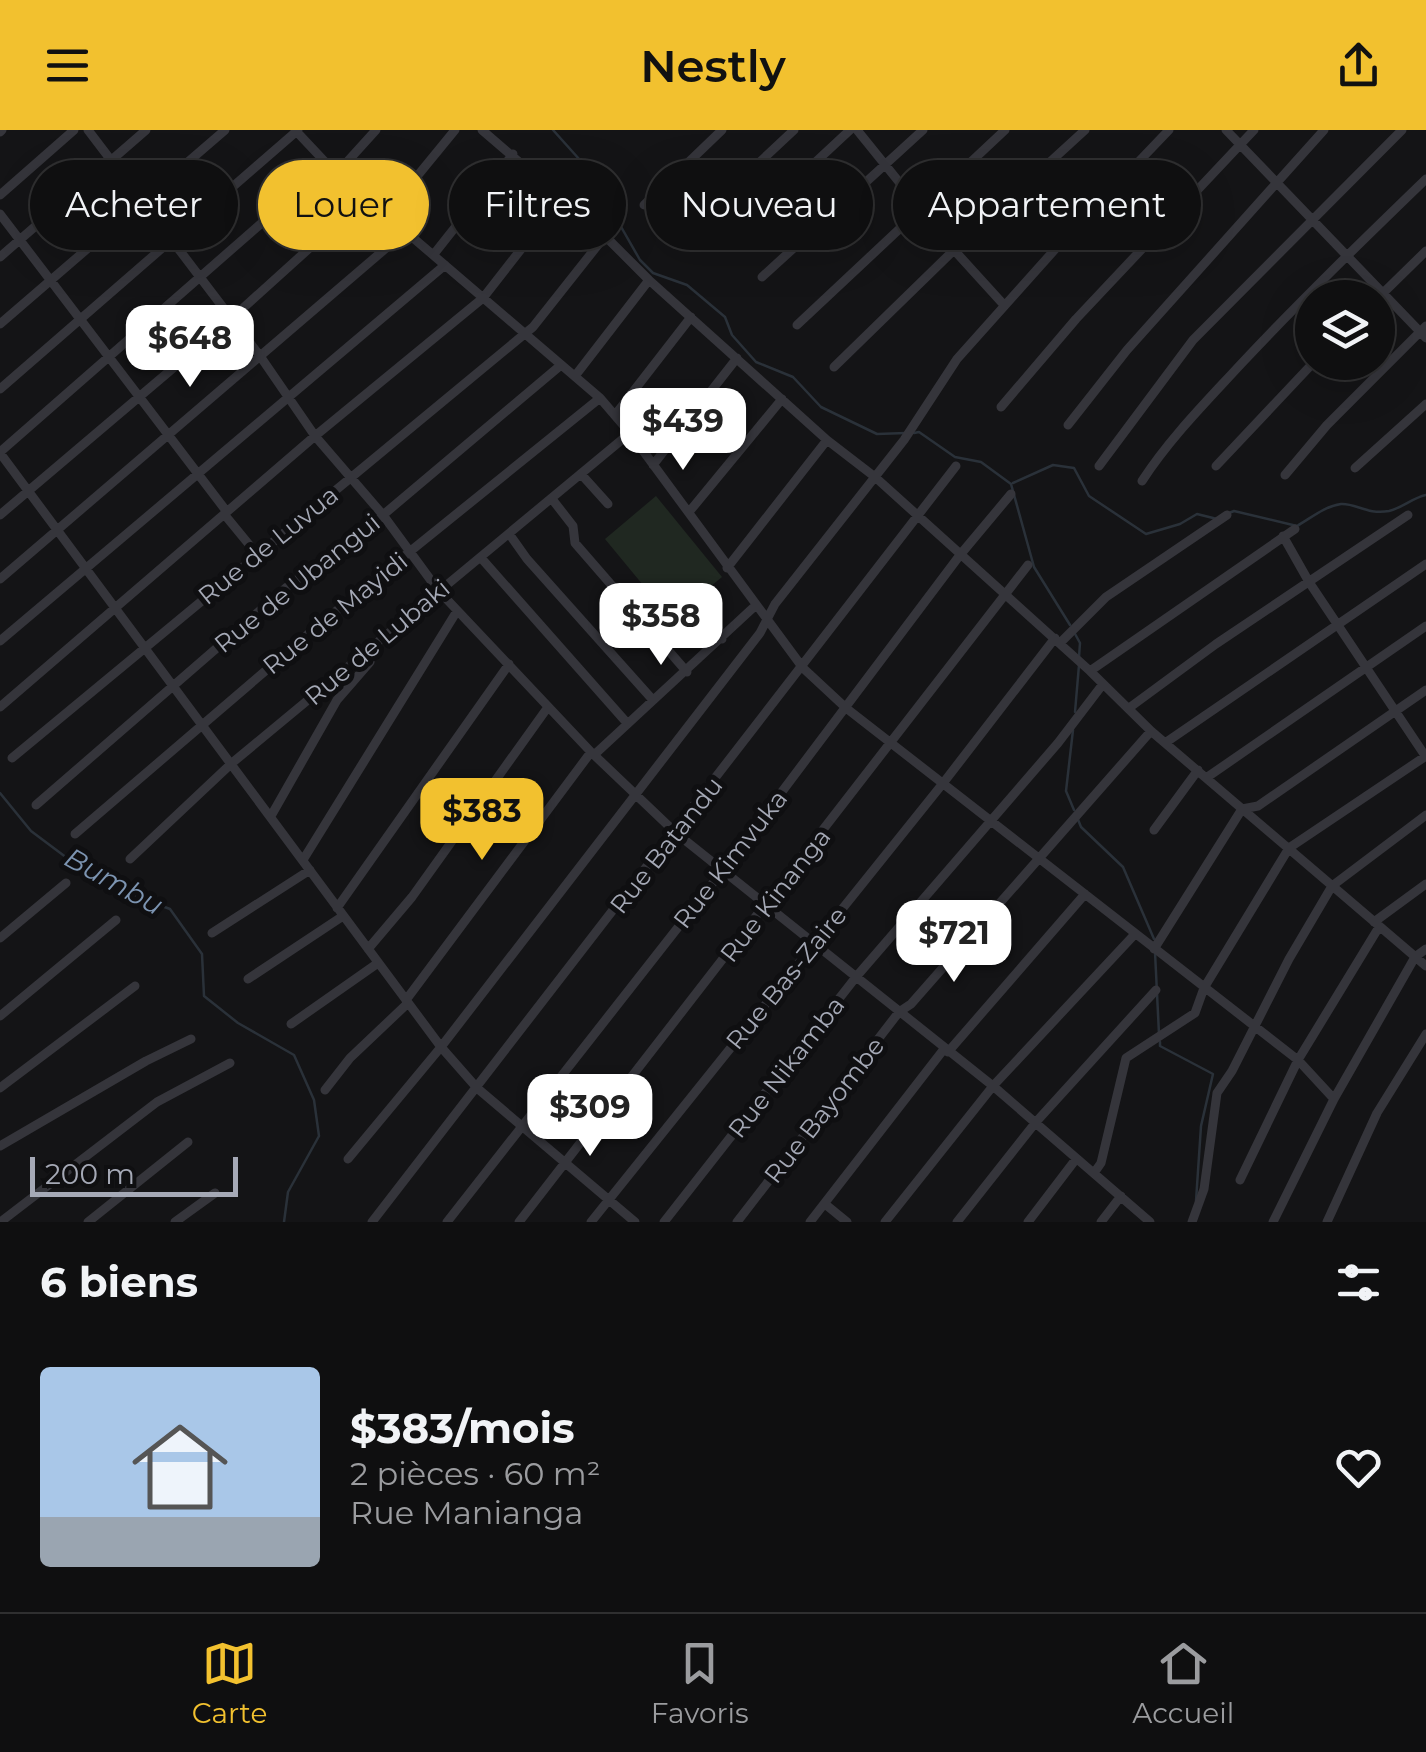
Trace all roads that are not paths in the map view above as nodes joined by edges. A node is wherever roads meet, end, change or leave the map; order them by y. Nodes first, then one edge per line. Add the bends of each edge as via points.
1 (74, 130) edge
2 (88, 130) edge
3 (146, 130) edge
4 (225, 130) edge
5 (376, 130) edge
6 (455, 130) edge
7 (482, 130) edge
8 (722, 130) edge
9 (794, 130) edge
10 (854, 130) edge
11 (923, 130) edge
12 (1005, 130) edge
13 (1085, 130) edge
14 (1169, 130) edge
15 (1226, 130) edge
16 (1254, 130) edge
17 (1324, 130) edge
18 (1402, 130) edge
19 (297, 131) edge
20 (1240, 146) junction
21 (513, 154) junction
22 (112, 159) junction
23 (190, 160) edge
24 (323, 160) edge
25 (349, 160) edge
26 (520, 160) edge
27 (762, 160) edge
28 (821, 160) edge
29 (973, 160) edge
30 (1052, 160) edge
31 (429, 162) edge
32 (884, 164) junction
33 (893, 175) edge
34 (1426, 179) edge
35 (238, 182) edge
36 (1276, 184) junction
37 (0, 195) edge
38 (644, 205) dead end
39 (0, 214) edge
40 (1313, 219) junction
41 (258, 227) edge
42 (893, 234) edge
43 (20, 240) junction
44 (85, 250) edge
45 (159, 250) edge
46 (179, 250) edge
47 (308, 250) edge
48 (385, 250) edge
49 (429, 250) edge
50 (520, 250) edge
51 (595, 250) edge
52 (620, 250) edge
53 (954, 250) joint
54 (1426, 251) edge
55 (434, 254) junction
56 (1348, 254) junction
57 (0, 257) edge
58 (446, 265) junction
59 (201, 277) junction
60 (762, 278) dead end
61 (50, 280) junction
62 (649, 280) junction
63 (1368, 280) edge
64 (1395, 281) edge
65 (483, 298) junction
66 (1004, 305) junction
67 (1395, 308) edge
68 (691, 317) junction
69 (80, 318) junction
70 (231, 319) junction
71 (0, 324) edge
72 (797, 325) dead end
73 (1424, 332) edge
74 (525, 334) junction
75 (260, 356) junction
76 (109, 358) junction
77 (736, 358) junction
78 (561, 364) junction
79 (834, 367) dead end
80 (575, 376) junction
81 (1297, 380) edge
82 (0, 389) edge
83 (138, 397) junction
84 (290, 398) junction
85 (600, 398) junction
86 (782, 399) junction
87 (1426, 404) edge
88 (1001, 407) dead end
89 (616, 414) junction
90 (1068, 425) dead end
91 (630, 433) junction
92 (168, 434) junction
93 (315, 436) junction
94 (827, 440) junction
95 (0, 452) edge
96 (652, 464) junction
97 (956, 466) dead end
98 (1100, 466) dead end
99 (1216, 466) dead end
100 (1355, 468) dead end
101 (198, 473) junction
102 (581, 474) junction
103 (1284, 475) dead end
104 (352, 477) junction
105 (875, 477) junction
106 (1142, 481) dead end
107 (28, 490) junction
108 (1011, 494) dead end
109 (552, 499) junction
110 (608, 504) dead end
111 (689, 512) junction
112 (225, 513) junction
113 (0, 515) edge
114 (383, 515) junction
115 (1227, 515) dead end
116 (1408, 515) dead end
117 (918, 517) junction
118 (58, 529) junction
119 (1296, 529) dead end
120 (510, 535) junction
121 (1284, 536) junction
122 (410, 553) junction
123 (256, 554) junction
124 (960, 555) junction
125 (482, 559) junction
126 (1426, 564) edge
127 (1028, 566) dead end
128 (85, 568) junction
129 (727, 568) junction
130 (0, 579) edge
131 (1309, 582) junction
132 (438, 590) junction
133 (1004, 595) junction
134 (755, 606) junction
135 (113, 608) junction
136 (693, 608) dead end
137 (457, 611) junction
138 (767, 620) junction
139 (1338, 626) junction
140 (1426, 626) edge
141 (722, 639) junction
142 (1057, 641) junction
143 (0, 642) edge
144 (144, 646) junction
145 (366, 651) junction
146 (509, 664) junction
147 (802, 668) junction
148 (1366, 668) junction
149 (1090, 671) junction
150 (687, 672) junction
151 (1104, 684) junction
152 (170, 686) junction
153 (1426, 690) edge
154 (652, 700) junction
155 (0, 706) edge
156 (548, 708) junction
157 (846, 708) junction
158 (1129, 708) junction
159 (1394, 712) junction
160 (627, 723) junction
161 (201, 724) junction
162 (1151, 731) junction
163 (892, 741) junction
164 (1166, 743) junction
165 (592, 754) junction
166 (1426, 757) edge
167 (12, 758) dead end
168 (232, 764) junction
169 (1198, 770) junction
170 (1206, 778) junction
171 (944, 782) junction
172 (636, 795) junction
173 (36, 805) dead end
174 (1242, 809) junction
175 (1426, 815) edge
176 (270, 816) junction
177 (991, 821) junction
178 (1154, 830) dead end
179 (676, 832) junction
180 (75, 834) dead end
181 (1289, 848) junction
182 (130, 858) dead end
183 (1038, 859) junction
184 (303, 860) junction
185 (310, 870) junction
186 (723, 870) junction
187 (66, 882) dead end
188 (1426, 884) edge
189 (1332, 886) junction
190 (1085, 894) junction
191 (767, 906) junction
192 (340, 912) junction
193 (116, 920) dead end
194 (1377, 925) junction
195 (212, 933) dead end
196 (1135, 934) junction
197 (0, 938) edge
198 (815, 942) junction
199 (1154, 949) junction
200 (1426, 949) edge
201 (368, 950) junction
202 (1415, 957) junction
203 (378, 963) junction
204 (1426, 966) edge
205 (856, 977) junction
206 (248, 979) dead end
207 (134, 986) dead end
208 (1204, 988) junction
209 (1156, 990) dead end
210 (407, 1001) junction
211 (900, 1012) junction
212 (0, 1016) edge
213 (291, 1024) dead end
214 (1256, 1026) junction
215 (1426, 1034) edge
216 (191, 1040) dead end
217 (441, 1047) junction
218 (946, 1050) junction
219 (1298, 1060) junction
220 (230, 1063) dead end
221 (993, 1086) junction
222 (0, 1088) edge
223 (477, 1088) junction
224 (325, 1090) dead end
225 (1334, 1098) junction
226 (1036, 1122) junction
227 (520, 1125) junction
228 (188, 1142) dead end
229 (0, 1146) edge
230 (348, 1159) dead end
231 (1076, 1159) junction
232 (565, 1164) junction
233 (1094, 1173) junction
234 (1240, 1180) dead end
235 (215, 1193) dead end
236 (1121, 1196) junction
237 (609, 1199) junction
238 (825, 1204) junction
239 (3, 1219) edge
240 (1152, 1221) edge
241 (88, 1222) edge
242 (175, 1222) edge
243 (372, 1222) edge
244 (448, 1222) edge
245 (519, 1222) edge
246 (591, 1222) edge
247 (636, 1222) edge
248 (664, 1222) edge
249 (738, 1222) edge
250 (810, 1222) edge
251 (847, 1222) edge
252 (886, 1222) edge
253 (957, 1222) edge
254 (1028, 1222) edge
255 (1101, 1222) edge
256 (1192, 1222) edge
257 (1273, 1222) edge
258 (1327, 1222) edge

1 - 37 street
2 - 22 street
3 - 22 street
4 - 23 street
5 - 25 street
6 - 31 street
7 - 21 street
8 - 38 street
9 - 27 street
10 - 28 street
10 - 32 street
11 - 32 street
12 - 29 street
13 - 30 street
14 - 66 street
15 - 20 street
16 - 20 street
17 - 36 street
18 - 40 street
19 - 24 street
19 - 35 street
20 - 36 street
20 - 88 street
21 - 26 street
21 - 55 street
22 - 43 street
32 - 33 street
32 - 60 street
34 - 56 street
36 - 40 street
36 - 90 street
39 - 43 street
40 - 56 street
40 - 98 street via 1194,340
41 - 59 street
42 - 72 street
43 - 57 street
43 - 61 street
44 - 61 street
45 - 69 street
46 - 59 street
47 - 70 street
48 - 75 street
49 - 55 street
50 - 65 street
51 - 74 street, Rue de Luvua
52 - 62 street
53 - 66 street
53 - 79 street
54 - 64 street
55 - 58 street
56 - 63 street
56 - 106 street via 1176,433
58 - 65 street
58 - 84 street
59 - 70 street
59 - 76 street
61 - 69 street
61 - 71 street
62 - 68 street
62 - 80 street
65 - 74 street
65 - 93 street
66 - 105 street
67 - 73 street
68 - 77 street
68 - 89 street
69 - 76 street
69 - 82 street
70 - 75 street
70 - 83 street
73 - 103 street
74 - 78 street
74 - 104 street, Rue de Luvua
75 - 84 street
75 - 92 street
76 - 83 street
76 - 95 street
77 - 86 street
77 - 96 street
78 - 80 street
78 - 114 street, Rue de Ubangui
80 - 85 street
81 - 99 street
83 - 92 street
83 - 107 street
84 - 93 street
84 - 101 street
85 - 89 street
85 - 122 street, Rue de Mayidi
86 - 94 street
86 - 111 street
87 - 100 street
89 - 91 street
91 - 96 street
91 - 102 street, Rue de Lubaki
92 - 101 street
92 - 118 street
93 - 104 street
93 - 112 street
94 - 105 street
94 - 129 street
95 - 107 street
96 - 111 street
97 - 117 street, Rue Batandu
101 - 112 street
101 - 128 street
102 - 109 street, Rue de Lubaki
102 - 110 street
104 - 114 street
104 - 123 street, Rue de Luvua
105 - 117 street
105 - 138 street
107 - 113 street
107 - 118 street
108 - 124 street, Rue Kimvuka
109 - 120 street, Rue de Lubaki
109 - 150 street via 572,526 575,543
111 - 129 street
112 - 123 street
112 - 135 street
114 - 122 street
114 - 152 street, Rue de Ubangui
115 - 142 street, Rue Bas-Zaire via 1106,596
116 - 131 street
117 - 124 street
117 - 147 street, Rue Batandu
118 - 128 street
118 - 130 street
119 - 121 street
120 - 125 street, Rue de Lubaki
120 - 154 street
121 - 131 street
121 - 149 street
122 - 132 street
122 - 161 street, Rue de Mayidi
123 - 144 street, Rue de Luvua
124 - 133 street
124 - 157 street, Rue Kimvuka
125 - 132 street, Rue de Lubaki
125 - 160 street
126 - 139 street
127 - 133 street, Rue Kinanga
128 - 135 street
128 - 143 street
129 - 134 street
131 - 139 street
131 - 158 street
132 - 137 street
132 - 145 street, Rue de Lubaki
133 - 142 street
133 - 163 street, Rue Kinanga
134 - 138 street
134 - 141 street
135 - 144 street
135 - 155 street
136 - 141 street
137 - 146 street
137 - 184 street
138 - 147 street
138 - 172 street
139 - 148 street
139 - 164 street
140 - 148 street
141 - 150 street
142 - 149 street
142 - 171 street, Rue Bas-Zaire
144 - 152 street
144 - 167 street, Rue de Luvua
145 - 168 street, Rue de Lubaki
145 - 176 street via 370,662 337,700
146 - 156 street
146 - 192 street
147 - 157 street
147 - 179 street, Rue Batandu
148 - 159 street
148 - 170 street
149 - 151 street
150 - 154 street
151 - 158 street
151 - 177 street, Rue Nikamba
152 - 161 street
152 - 173 street, Rue de Ubangui
153 - 159 street
154 - 160 street
156 - 165 street
156 - 201 street
157 - 163 street
157 - 186 street, Rue Kimvuka
158 - 162 street
159 - 166 street
159 - 174 street via 1258,806
160 - 165 street
161 - 168 street
161 - 180 street, Rue de Mayidi
162 - 164 street
162 - 183 street, Rue Bayombe
163 - 171 street
163 - 191 street, Rue Kinanga
164 - 169 street
165 - 172 street
165 - 210 street
166 - 181 street
168 - 176 street
168 - 182 street, Rue de Lubaki
169 - 170 street
169 - 178 street
170 - 174 street
171 - 177 street
171 - 198 street, Rue Bas-Zaire
172 - 179 street
172 - 217 street
174 - 181 street
174 - 199 street
175 - 189 street
176 - 184 street
177 - 183 street
177 - 205 street, Rue Nikamba
179 - 186 street
179 - 223 street, Rue Batandu
181 - 189 street
181 - 208 street
183 - 190 street
183 - 211 street, Rue Bayombe
184 - 185 street
185 - 192 street
185 - 195 street
186 - 191 street
186 - 227 street, Rue Kimvuka
187 - 197 street
188 - 194 street
189 - 194 street
189 - 214 street
190 - 196 street
190 - 218 street
191 - 198 street
191 - 232 street, Rue Kinanga
192 - 201 street
192 - 206 street
193 - 212 street
194 - 202 street
194 - 219 street
196 - 199 street
196 - 221 street
198 - 205 street
198 - 237 street, Rue Bas-Zaire
199 - 208 street
200 - 202 street
201 - 203 street
202 - 204 street
202 - 225 street
203 - 210 street
203 - 213 street
205 - 211 street
205 - 248 street, Rue Nikamba
207 - 222 street
208 - 214 street
208 - 233 street via 1194,1013 1126,1058
209 - 226 street
210 - 217 street
210 - 224 street
211 - 218 street
211 - 249 street, Rue Bayombe
214 - 219 street
214 - 256 street via 1218,1094 1204,1189
215 - 258 street via 1377,1113
216 - 229 street
217 - 223 street
217 - 230 street
218 - 221 street
218 - 238 street
219 - 225 street
219 - 234 street
220 - 239 street via 157,1102
221 - 226 street
221 - 252 street
223 - 227 street
223 - 243 street, Rue Batandu
225 - 257 street
226 - 231 street
226 - 253 street
227 - 232 street
227 - 244 street, Rue Kimvuka
228 - 241 street
231 - 233 street
231 - 254 street
232 - 237 street
232 - 245 street, Rue Kinanga
233 - 236 street
235 - 242 street
236 - 240 street
236 - 255 street
237 - 246 street, Rue Bas-Zaire
237 - 247 street
238 - 250 street
238 - 251 street

